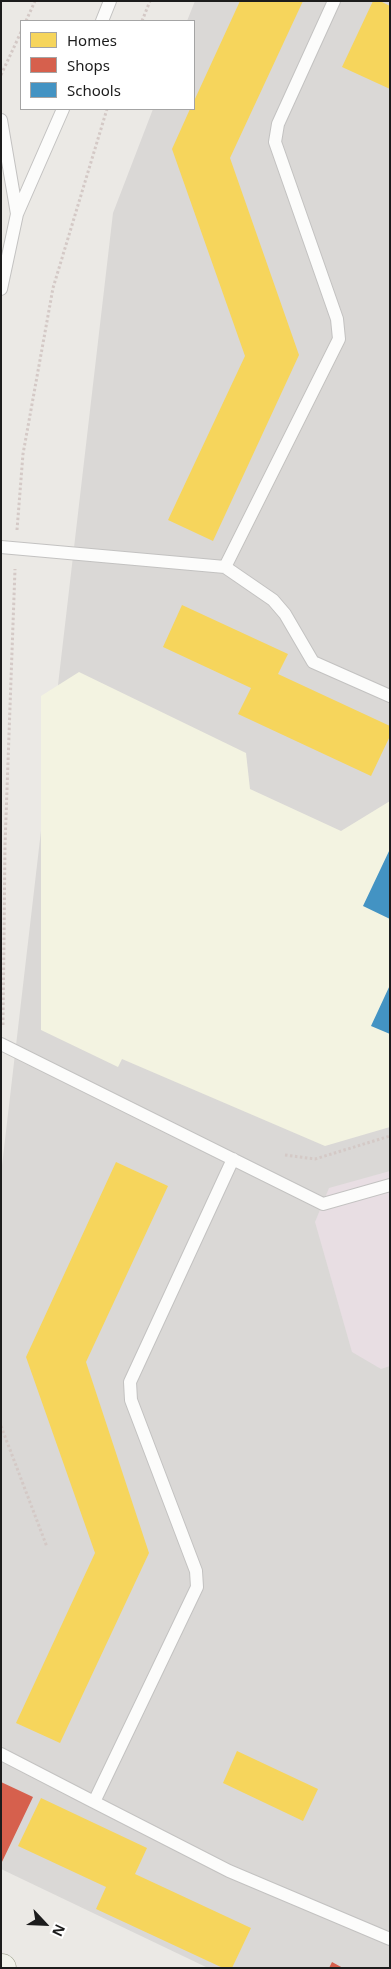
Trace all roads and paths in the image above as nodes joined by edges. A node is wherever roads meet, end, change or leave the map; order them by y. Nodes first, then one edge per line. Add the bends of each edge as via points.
1 (36, 1) edge
2 (110, 1) edge
3 (150, 1) edge
4 (334, 1) edge
5 (26, 20) edge
6 (102, 20) edge
7 (142, 20) edge
8 (20, 34) edge
9 (1, 75) edge
10 (63, 110) edge
11 (107, 110) edge
12 (1, 120) edge
13 (17, 214) junction
14 (1, 289) edge
15 (1, 547) edge
16 (15, 548) junction
17 (225, 567) junction
18 (390, 696) edge
19 (2, 1045) edge
20 (390, 1136) edge
21 (285, 1154) dead end
22 (233, 1159) junction
23 (390, 1185) edge
24 (1, 1426) edge
25 (47, 1547) dead end
26 (1, 1754) edge
27 (94, 1802) junction
28 (390, 1939) edge

1 - 5 path
2 - 6 lane
3 - 7 path
4 - 17 lane via 278,124 275,142 338,318 338,339
8 - 9 path
10 - 13 lane
11 - 16 path via 53,288 23,454
12 - 13 lane
13 - 14 lane
15 - 16 lane
16 - 17 lane
16 - 19 path
17 - 18 lane via 273,600 313,662
19 - 22 lane
20 - 21 path via 315,1159
22 - 23 lane via 323,1204
22 - 27 lane via 130,1382 132,1400 196,1570 197,1587
24 - 25 path
26 - 27 lane
27 - 28 lane via 229,1871

